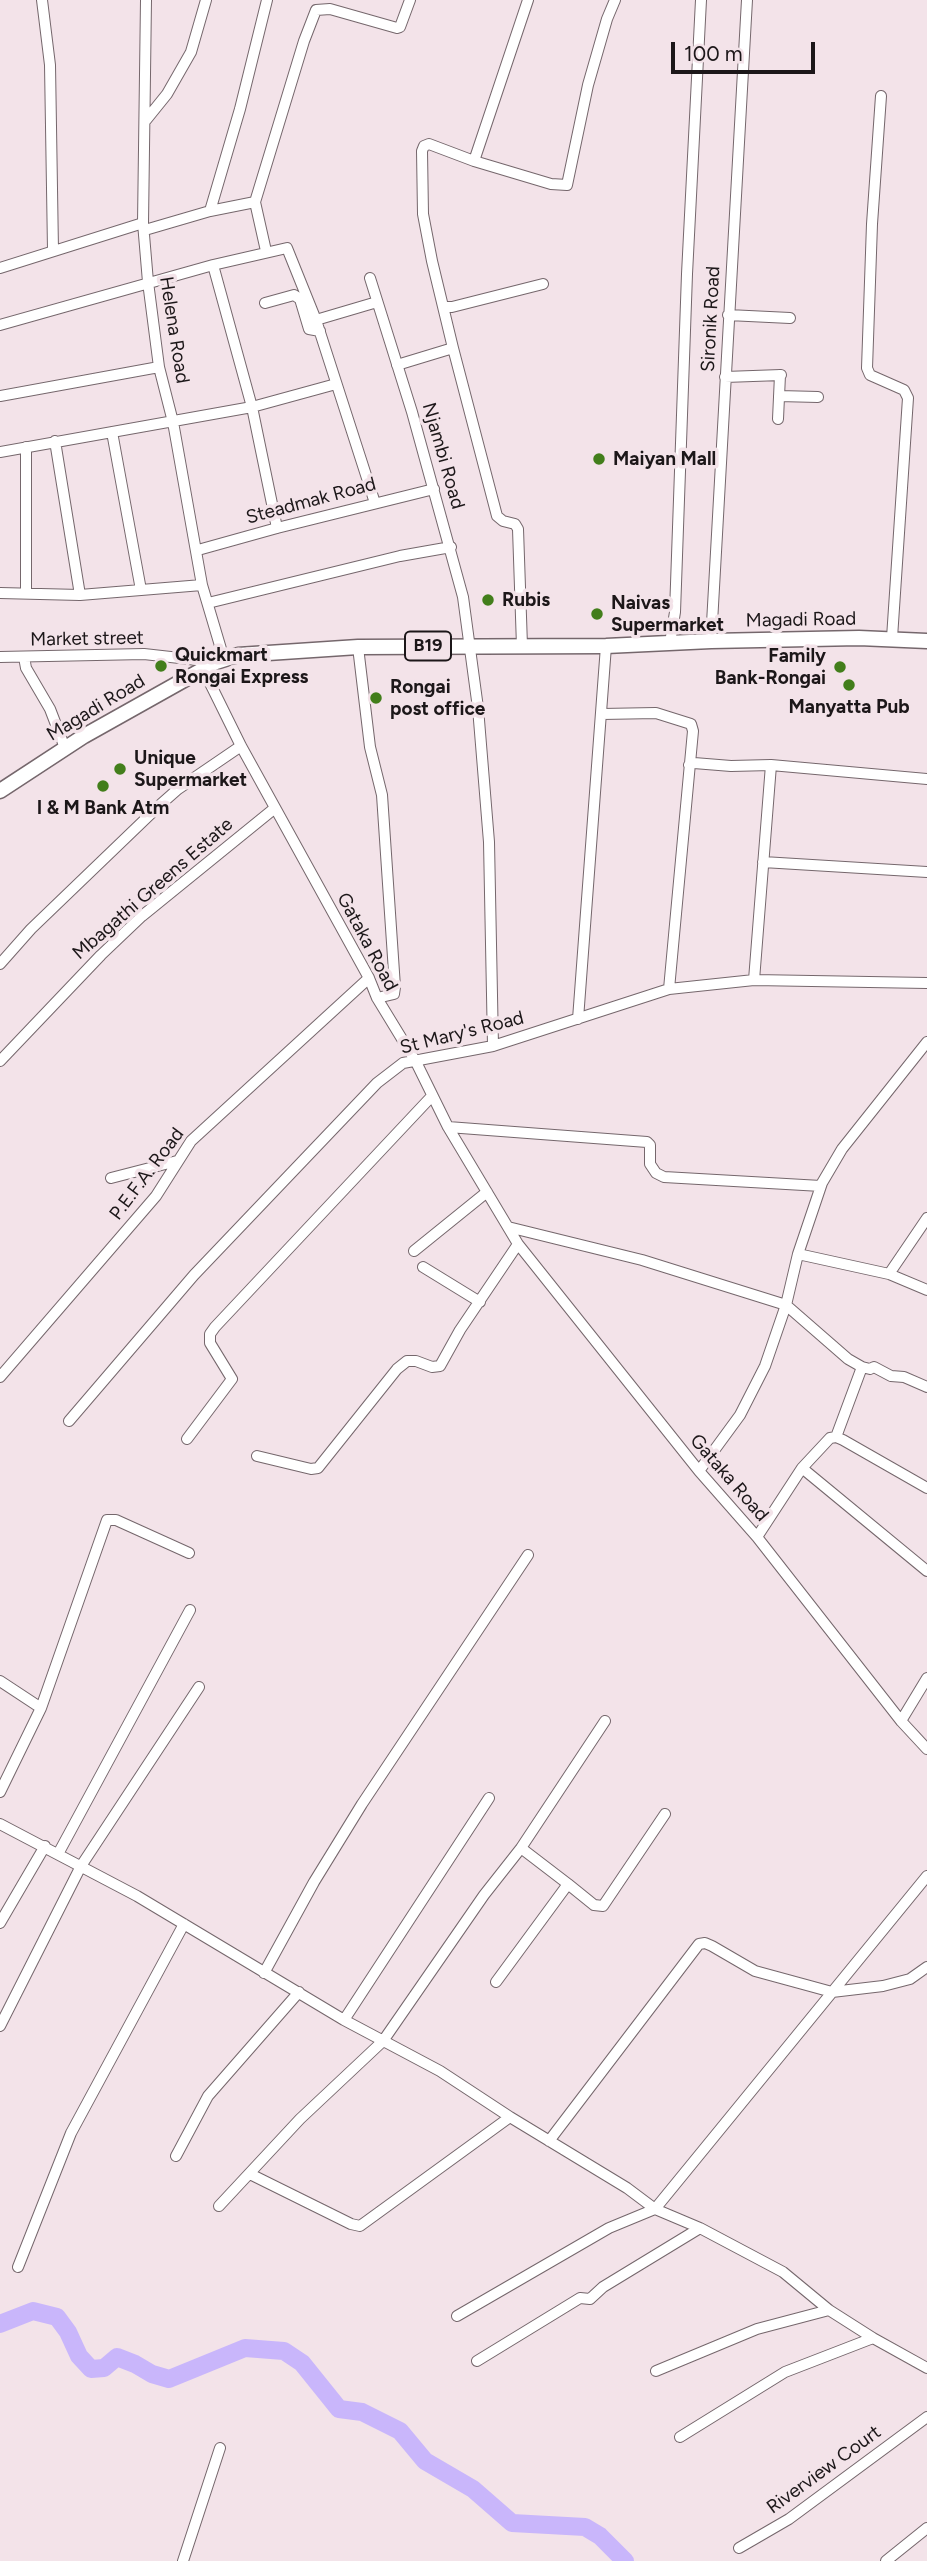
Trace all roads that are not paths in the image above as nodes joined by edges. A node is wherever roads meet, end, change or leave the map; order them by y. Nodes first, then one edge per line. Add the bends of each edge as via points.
1 (42, 0) edge
2 (146, 0) edge
3 (206, 0) edge
4 (267, 0) edge
5 (410, 0) edge
6 (528, 0) edge
7 (615, 0) edge
8 (701, 0) edge
9 (747, 0) edge
10 (881, 96) dead end
11 (145, 120) junction
12 (474, 161) junction
13 (255, 202) junction
14 (210, 211) junction
15 (144, 226) junction
16 (52, 250) junction
17 (266, 251) junction
18 (213, 265) junction
19 (0, 268) edge
20 (370, 278) dead end
21 (148, 282) junction
22 (543, 284) dead end
23 (377, 302) junction
24 (265, 303) dead end
25 (444, 307) junction
26 (728, 314) junction
27 (790, 318) dead end
28 (316, 320) junction
29 (0, 325) edge
30 (320, 331) junction
31 (453, 348) junction
32 (397, 365) junction
33 (159, 367) junction
34 (725, 377) junction
35 (337, 384) junction
36 (0, 396) edge
37 (779, 396) junction
38 (818, 397) dead end
39 (252, 407) junction
40 (778, 419) dead end
41 (173, 422) junction
42 (112, 432) junction
43 (55, 441) junction
44 (26, 447) junction
45 (0, 452) edge
46 (434, 489) junction
47 (375, 502) junction
48 (277, 527) junction
49 (451, 547) junction
50 (198, 550) junction
51 (202, 585) junction
52 (141, 590) junction
53 (0, 593) edge
54 (26, 593) junction
55 (80, 595) junction
56 (208, 603) junction
57 (892, 638) junction
58 (711, 641) junction
59 (927, 641) edge
60 (670, 643) junction
61 (470, 646) junction
62 (522, 646) junction
63 (606, 646) junction
64 (358, 647) junction
65 (0, 657) edge
66 (24, 657) junction
67 (214, 663) junction
68 (601, 714) junction
69 (241, 746) junction
70 (65, 748) junction
71 (690, 765) junction
72 (771, 765) junction
73 (927, 779) edge
74 (0, 791) edge
75 (275, 808) junction
76 (763, 862) junction
77 (927, 872) edge
78 (0, 964) edge
79 (369, 978) junction
80 (754, 980) junction
81 (927, 982) edge
82 (669, 989) junction
83 (377, 998) junction
84 (578, 1019) junction
85 (927, 1042) edge
86 (493, 1046) junction
87 (0, 1061) edge
88 (416, 1062) junction
89 (432, 1096) junction
90 (449, 1127) junction
91 (177, 1161) junction
92 (111, 1178) dead end
93 (821, 1186) junction
94 (487, 1192) junction
95 (927, 1218) edge
96 (508, 1227) junction
97 (518, 1244) junction
98 (414, 1251) dead end
99 (798, 1254) junction
100 (423, 1267) dead end
101 (889, 1274) junction
102 (927, 1290) edge
103 (480, 1301) junction
104 (786, 1305) junction
105 (863, 1367) junction
106 (0, 1377) edge
107 (927, 1387) edge
108 (69, 1421) dead end
109 (836, 1437) junction
110 (187, 1439) dead end
111 (257, 1456) dead end
112 (802, 1468) junction
113 (699, 1471) junction
114 (927, 1488) edge
115 (757, 1537) junction
116 (188, 1553) dead end
117 (528, 1555) dead end
118 (927, 1571) edge
119 (190, 1610) dead end
120 (927, 1678) edge
121 (0, 1681) edge
122 (199, 1687) dead end
123 (41, 1707) junction
124 (605, 1721) dead end
125 (901, 1721) junction
126 (927, 1749) edge
127 (0, 1793) edge
128 (489, 1798) dead end
129 (665, 1814) dead end
130 (0, 1824) edge
131 (45, 1846) junction
132 (521, 1848) junction
133 (58, 1854) junction
134 (81, 1866) junction
135 (927, 1877) edge
136 (568, 1884) junction
137 (0, 1923) edge
138 (184, 1924) junction
139 (927, 1967) edge
140 (264, 1973) junction
141 (496, 1982) dead end
142 (299, 1992) junction
143 (832, 1992) junction
144 (0, 2002) edge
145 (8, 2010) junction
146 (344, 2020) junction
147 (0, 2026) edge
148 (383, 2041) junction
149 (510, 2117) junction
150 (549, 2141) junction
151 (176, 2156) dead end
152 (250, 2174) junction
153 (219, 2206) dead end
154 (655, 2209) junction
155 (700, 2228) junction
156 (18, 2267) dead end
157 (829, 2309) junction
158 (457, 2316) dead end
159 (873, 2338) junction
160 (477, 2361) dead end
161 (927, 2368) edge
162 (656, 2371) dead end
163 (927, 2417) edge
164 (680, 2437) dead end
165 (220, 2448) dead end
166 (927, 2528) edge
167 (740, 2548) dead end
168 (183, 2561) edge
169 (886, 2561) edge

1 - 16 street via 50,65
2 - 11 street, Helena Road
3 - 11 street via 191,52 167,94
4 - 14 street
5 - 13 street via 397,28 330,9 316,10
6 - 12 street
7 - 12 street via 588,85 567,185
8 - 60 street via 675,612
9 - 26 street, Sironik Road
10 - 57 street via 867,368 870,375 904,390 908,398
11 - 15 street, Helena Road
12 - 25 street via 429,144 422,151 423,214
13 - 14 street
13 - 17 street
14 - 15 street
15 - 16 street
15 - 21 street, Helena Road
16 - 19 street
17 - 18 street
17 - 28 street via 287,248
18 - 21 street
18 - 39 street
20 - 23 street, Njambi Road
21 - 29 street
21 - 33 street, Helena Road
22 - 25 street
23 - 28 street
23 - 32 street, Njambi Road
24 - 30 street via 294,295 300,299 309,329
25 - 31 street
26 - 27 street
26 - 34 street, Sironik Road
28 - 30 street
30 - 35 street
31 - 32 street
31 - 62 street via 498,516 518,529
32 - 46 street, Njambi Road
33 - 36 street
33 - 41 street, Helena Road
34 - 37 street via 780,375
34 - 58 street, Sironik Road
35 - 39 street
35 - 47 street
37 - 38 street
37 - 40 street
39 - 41 street
39 - 48 street
41 - 42 street
41 - 50 street, Helena Road
42 - 43 street
42 - 52 street
43 - 44 street
43 - 55 street
44 - 45 street
44 - 54 street
46 - 47 street, Steadmak Road
46 - 49 street, Njambi Road
47 - 48 street, Steadmak Road
48 - 50 street, Steadmak Road
49 - 56 street
49 - 61 street, Njambi Road
50 - 51 street, Helena Road
51 - 52 street
51 - 56 street, Helena Road
52 - 55 street
53 - 54 street
54 - 55 street
56 - 67 street, Helena Road
57 - 58 highway, Magadi Road / B19
57 - 59 highway, Magadi Road / B19
58 - 60 highway, Magadi Road / B19
60 - 63 highway, Magadi Road / B19
61 - 62 highway, Magadi Road / B19
61 - 64 highway, Magadi Road / B19
61 - 86 street, Njambi Road via 489,842
62 - 63 highway, Magadi Road / B19
63 - 68 street
64 - 67 highway, Magadi Road / B19 via 264,651
64 - 83 street via 370,747 382,794 395,987 394,994
65 - 66 street, Market street
66 - 67 street, Market street via 144,654
66 - 70 street
67 - 69 street, Gataka Road
67 - 70 highway, Magadi Road / B19
68 - 71 street via 656,713 691,724
68 - 84 street
69 - 75 street, Gataka Road
69 - 78 street via 161,804
70 - 74 highway, Magadi Road / B19
71 - 72 street
71 - 82 street
72 - 73 street
72 - 76 street
75 - 79 street, Gataka Road
75 - 87 street, Mbagathi Greens Estate via 142,916
76 - 77 street
76 - 80 street
79 - 83 street, Gataka Road
79 - 91 street, P.E.F.A. Road via 191,1141
80 - 81 street, St Mary's Road
80 - 82 street, St Mary's Road
82 - 84 street, St Mary's Road
83 - 88 street, Gataka Road
84 - 86 street, St Mary's Road
85 - 93 street via 842,1149
86 - 88 street, St Mary's Road
88 - 89 street, Gataka Road
88 - 108 street, St Mary's Road via 403,1063 377,1083 194,1275
89 - 90 street, Gataka Road
89 - 110 street via 215,1327 210,1343 232,1379
90 - 93 street via 647,1142 650,1164 664,1177
90 - 94 street, Gataka Road
91 - 92 street
91 - 106 street, P.E.F.A. Road via 156,1196
93 - 99 street
94 - 96 street, Gataka Road
94 - 98 street
95 - 101 street
96 - 97 street, Gataka Road
96 - 104 street via 642,1260
97 - 103 street
97 - 113 street, Gataka Road
99 - 101 street
99 - 104 street
100 - 103 street
101 - 102 street
103 - 111 street via 440,1366 408,1361 397,1369 318,1468
104 - 105 street
104 - 113 street via 765,1366 740,1415
105 - 107 street
105 - 109 street
109 - 112 street
109 - 114 street
112 - 115 street
112 - 118 street
113 - 115 street, Gataka Road
115 - 125 street, Gataka Road
116 - 123 street via 107,1520
117 - 140 street via 362,1804
119 - 133 street
120 - 125 street
121 - 123 street
122 - 134 street
123 - 127 street
124 - 132 street
125 - 126 street, Gataka Road
128 - 146 street
129 - 136 street via 603,1906 594,1905
130 - 131 street
131 - 133 street
131 - 137 street
132 - 136 street
132 - 148 street
133 - 134 street
134 - 138 street
134 - 145 street
135 - 143 street
136 - 141 street
138 - 140 street
138 - 156 street via 71,2133
139 - 143 street via 897,1983
140 - 142 street
142 - 146 street
142 - 151 street via 208,2095
143 - 150 street via 755,1971 712,1946 699,1944
143 - 154 street
144 - 145 street
145 - 147 street
146 - 148 street
148 - 149 street via 440,2071
148 - 152 street via 300,2119
149 - 150 street
149 - 152 street via 360,2226
150 - 154 street
152 - 153 street
154 - 155 street
154 - 158 street via 609,2228
155 - 157 street via 783,2273
155 - 160 street via 590,2299 580,2298
157 - 159 street
157 - 162 street via 757,2329
159 - 161 street
159 - 164 street via 785,2372
163 - 167 street, Riverview Court via 789,2519
165 - 168 street
166 - 169 street

